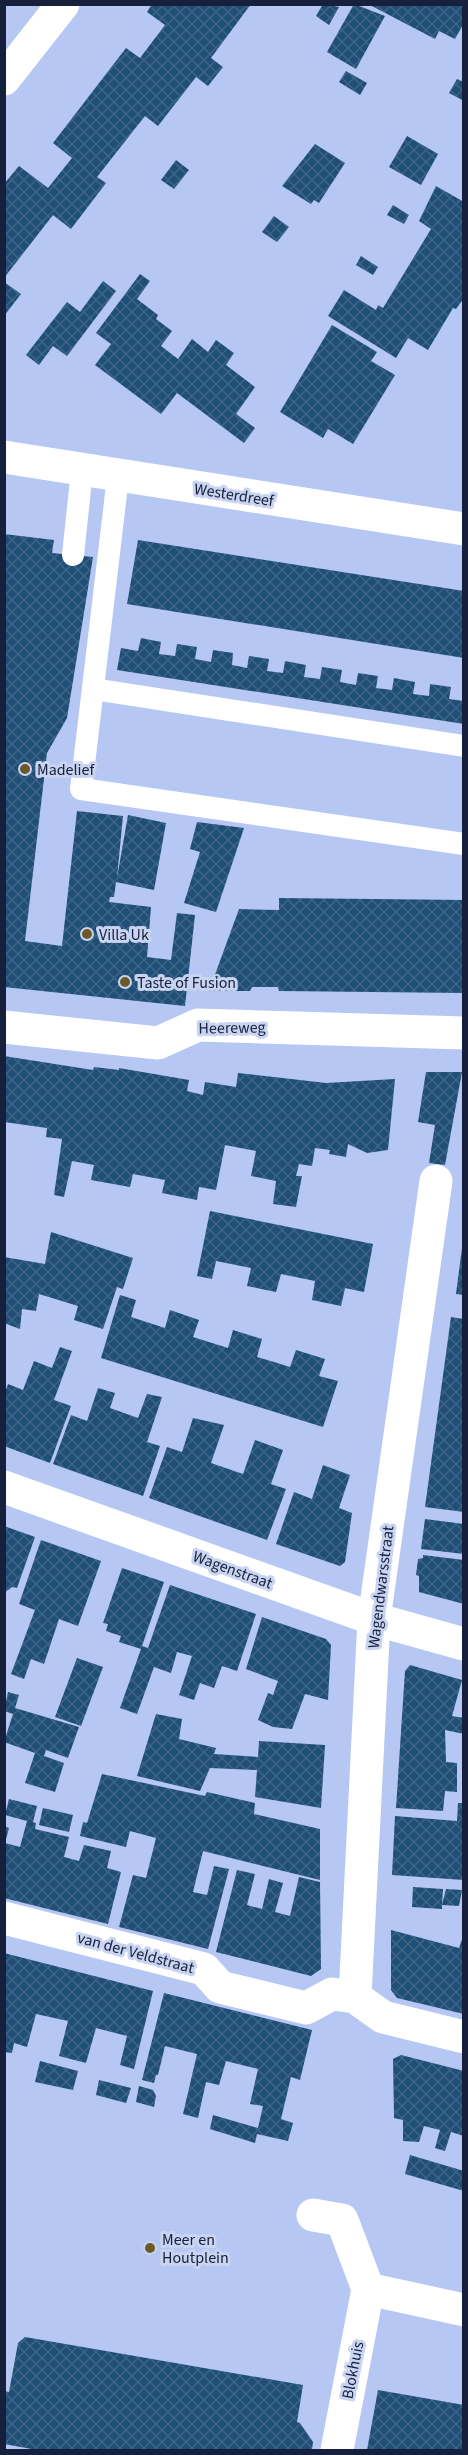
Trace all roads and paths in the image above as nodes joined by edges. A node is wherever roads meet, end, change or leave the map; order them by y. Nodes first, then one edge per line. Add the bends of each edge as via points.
1 (63, 4) edge
2 (4, 79) edge
3 (4, 457) edge
4 (82, 470) junction
5 (118, 477) junction
6 (464, 529) edge
7 (73, 555) dead end
8 (93, 689) junction
9 (464, 746) edge
10 (464, 844) edge
11 (4, 1027) edge
12 (464, 1033) edge
13 (436, 1180) dead end
14 (4, 1487) edge
15 (374, 1619) junction
16 (464, 1644) edge
17 (4, 1918) edge
18 (356, 1997) junction
19 (464, 2037) edge
20 (313, 2215) dead end
21 (368, 2289) junction
22 (464, 2310) edge
23 (337, 2448) edge

1 - 2 street
3 - 4 street, Westerdreef
4 - 5 street, Westerdreef
4 - 7 lane
5 - 6 street, Westerdreef
5 - 8 lane
8 - 9 lane
8 - 10 lane via 81,789
11 - 12 street, Heereweg via 158,1043 198,1024
13 - 15 street, Wagendwarsstraat
14 - 15 street, Wagenstraat
15 - 16 street, Wagenstraat
15 - 18 street, Wagendwarsstraat
17 - 18 street, van der Veldstraat via 204,1969 220,1987 306,2008 332,1994
18 - 19 street via 383,2017
20 - 21 street via 342,2220
21 - 22 street
21 - 23 street, Blokhuis

